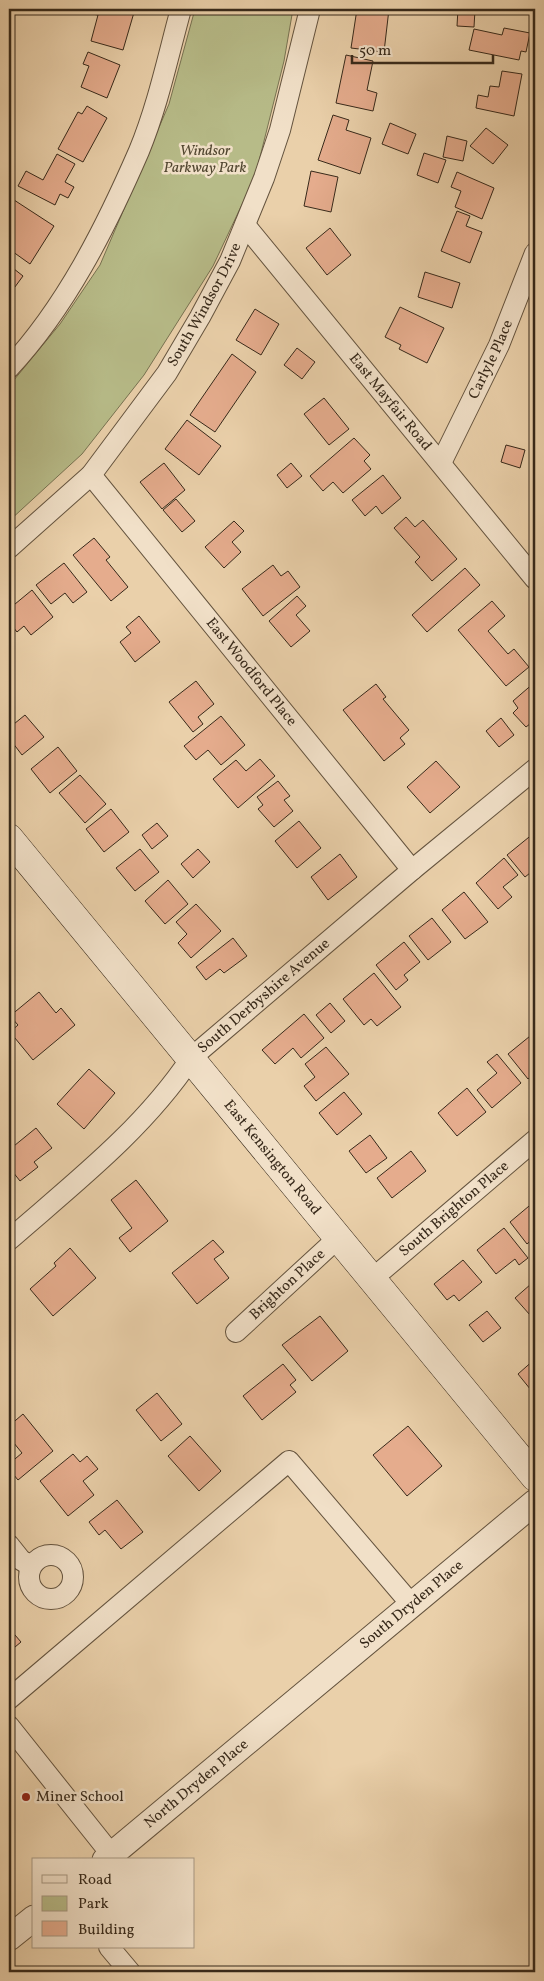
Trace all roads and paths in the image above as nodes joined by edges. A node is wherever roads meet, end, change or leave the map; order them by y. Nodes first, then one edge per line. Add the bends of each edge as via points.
1 (181, 9) edge
2 (310, 9) edge
3 (246, 224) junction
4 (535, 253) edge
5 (9, 368) edge
6 (441, 463) junction
7 (91, 475) junction
8 (9, 548) edge
9 (535, 579) edge
10 (535, 769) edge
11 (9, 838) edge
12 (412, 870) junction
13 (191, 1058) junction
14 (535, 1140) edge
15 (338, 1238) junction
16 (9, 1240) edge
17 (372, 1279) junction
18 (236, 1332) dead end
19 (535, 1477) edge
20 (535, 1502) edge
21 (9, 1545) edge
22 (31, 1566) dead end
23 (411, 1604) junction
24 (9, 1698) edge
25 (287, 1708) joint
26 (9, 1726) edge
27 (108, 1857) edge
28 (32, 1920) edge
29 (9, 1938) edge
30 (110, 1948) edge
31 (130, 1972) edge

1 - 5 street via 161,85 135,158 82,268
2 - 3 street, South Windsor Drive via 280,130
3 - 6 street, East Mayfair Road
3 - 7 street, South Windsor Drive via 230,261 167,373
4 - 6 street, Carlyle Place via 500,346
6 - 9 street, East Mayfair Road
7 - 8 street, South Windsor Drive
7 - 12 street, East Woodford Place
10 - 12 street, South Derbyshire Avenue
11 - 13 main road, East Kensington Road
12 - 13 street, South Derbyshire Avenue
13 - 15 main road, East Kensington Road
13 - 16 street, South Derbyshire Avenue via 175,1082 130,1133
14 - 17 street, South Brighton Place
15 - 17 main road, East Kensington Road
15 - 18 street, Brighton Place
17 - 19 main road, East Kensington Road
20 - 23 street, South Dryden Place
21 - 22 street via 21,1560
23 - 24 street via 289,1461
23 - 25 street, South Dryden Place
25 - 27 street, North Dryden Place
26 - 27 street
28 - 29 street
30 - 31 street

